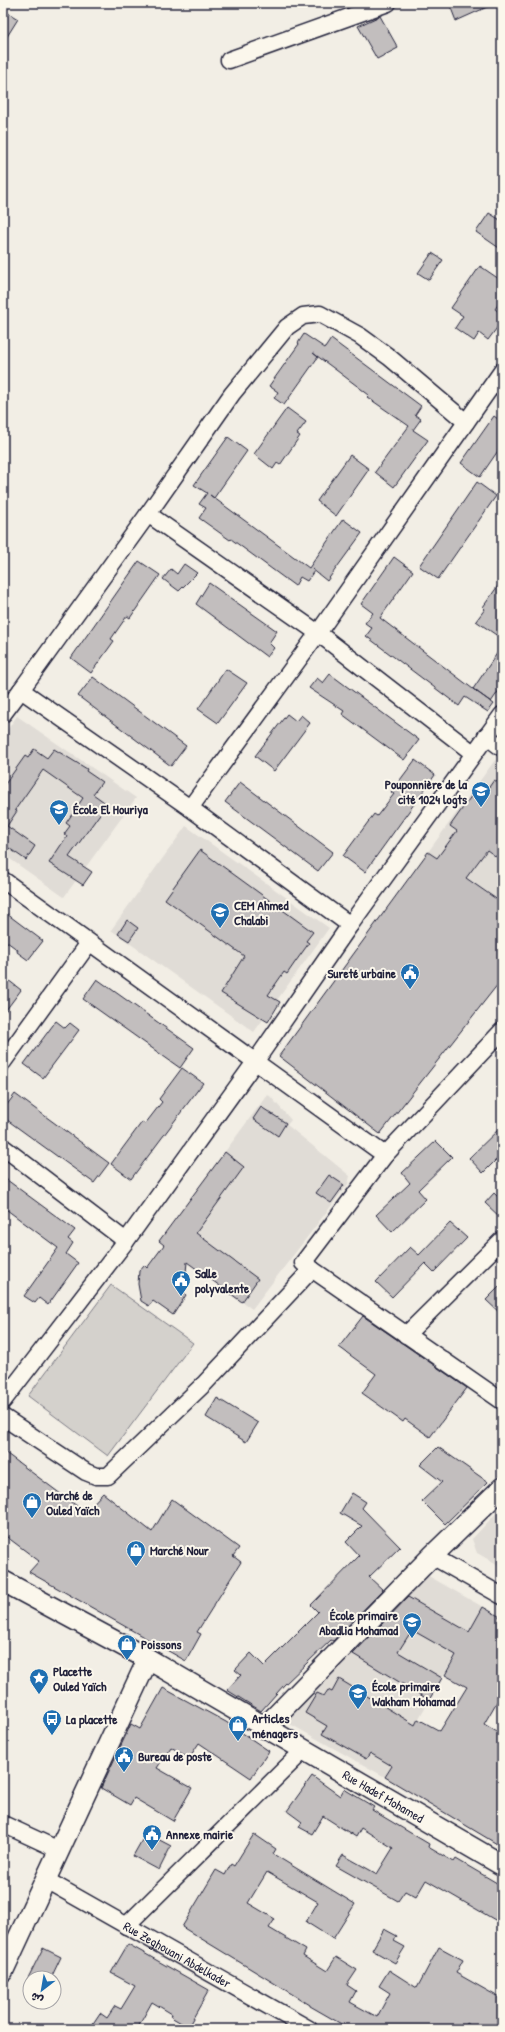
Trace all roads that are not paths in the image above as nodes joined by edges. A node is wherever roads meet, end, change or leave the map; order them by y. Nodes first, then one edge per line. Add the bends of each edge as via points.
1 (388, 3) edge
2 (229, 60) dead end
3 (502, 371) edge
4 (466, 422) junction
5 (148, 514) junction
6 (318, 633) junction
7 (21, 690) junction
8 (3, 714) edge
9 (502, 715) edge
10 (486, 736) junction
11 (502, 748) edge
12 (473, 753) junction
13 (190, 808) junction
14 (3, 880) edge
15 (350, 925) junction
16 (90, 943) junction
17 (502, 1031) edge
18 (3, 1062) edge
19 (255, 1062) junction
20 (3, 1147) edge
21 (385, 1155) junction
22 (502, 1240) edge
23 (126, 1241) junction
24 (312, 1269) junction
25 (406, 1335) junction
26 (3, 1401) edge
27 (502, 1401) edge
28 (3, 1417) edge
29 (502, 1488) edge
30 (432, 1556) junction
31 (4, 1584) edge
32 (502, 1596) edge
33 (148, 1659) junction
34 (264, 1728) junction
35 (304, 1751) junction
36 (3, 1824) edge
37 (59, 1850) junction
38 (502, 1865) edge
39 (46, 1880) junction
40 (126, 1926) junction
41 (3, 1971) edge
42 (309, 2029) edge

1 - 2 street
3 - 4 street
4 - 5 street via 360,336 320,314 303,316 287,327 232,394
4 - 6 street
5 - 6 street
5 - 7 street
6 - 12 street
6 - 13 street
7 - 8 street
7 - 13 street
9 - 10 street
10 - 11 street
10 - 12 street
12 - 15 street
13 - 15 street
14 - 16 street
15 - 19 street
16 - 18 street
16 - 19 street
17 - 21 street
19 - 21 street
19 - 23 street
20 - 23 street
21 - 24 street via 303,1263
22 - 25 street
23 - 26 street
24 - 25 street
24 - 28 street via 205,1383 108,1476 96,1476 86,1472
25 - 27 street
29 - 30 street
30 - 32 street
30 - 34 street
31 - 33 street, Rue Hadef Mohamed
33 - 34 street, Rue Hadef Mohamed
33 - 37 street
34 - 35 street, Rue Hadef Mohamed
35 - 38 street, Rue Hadef Mohamed
35 - 40 street
36 - 37 street
37 - 39 street
39 - 40 street, Rue Zeghouani Abdelkader
39 - 41 street
40 - 42 street, Rue Zeghouani Abdelkader

